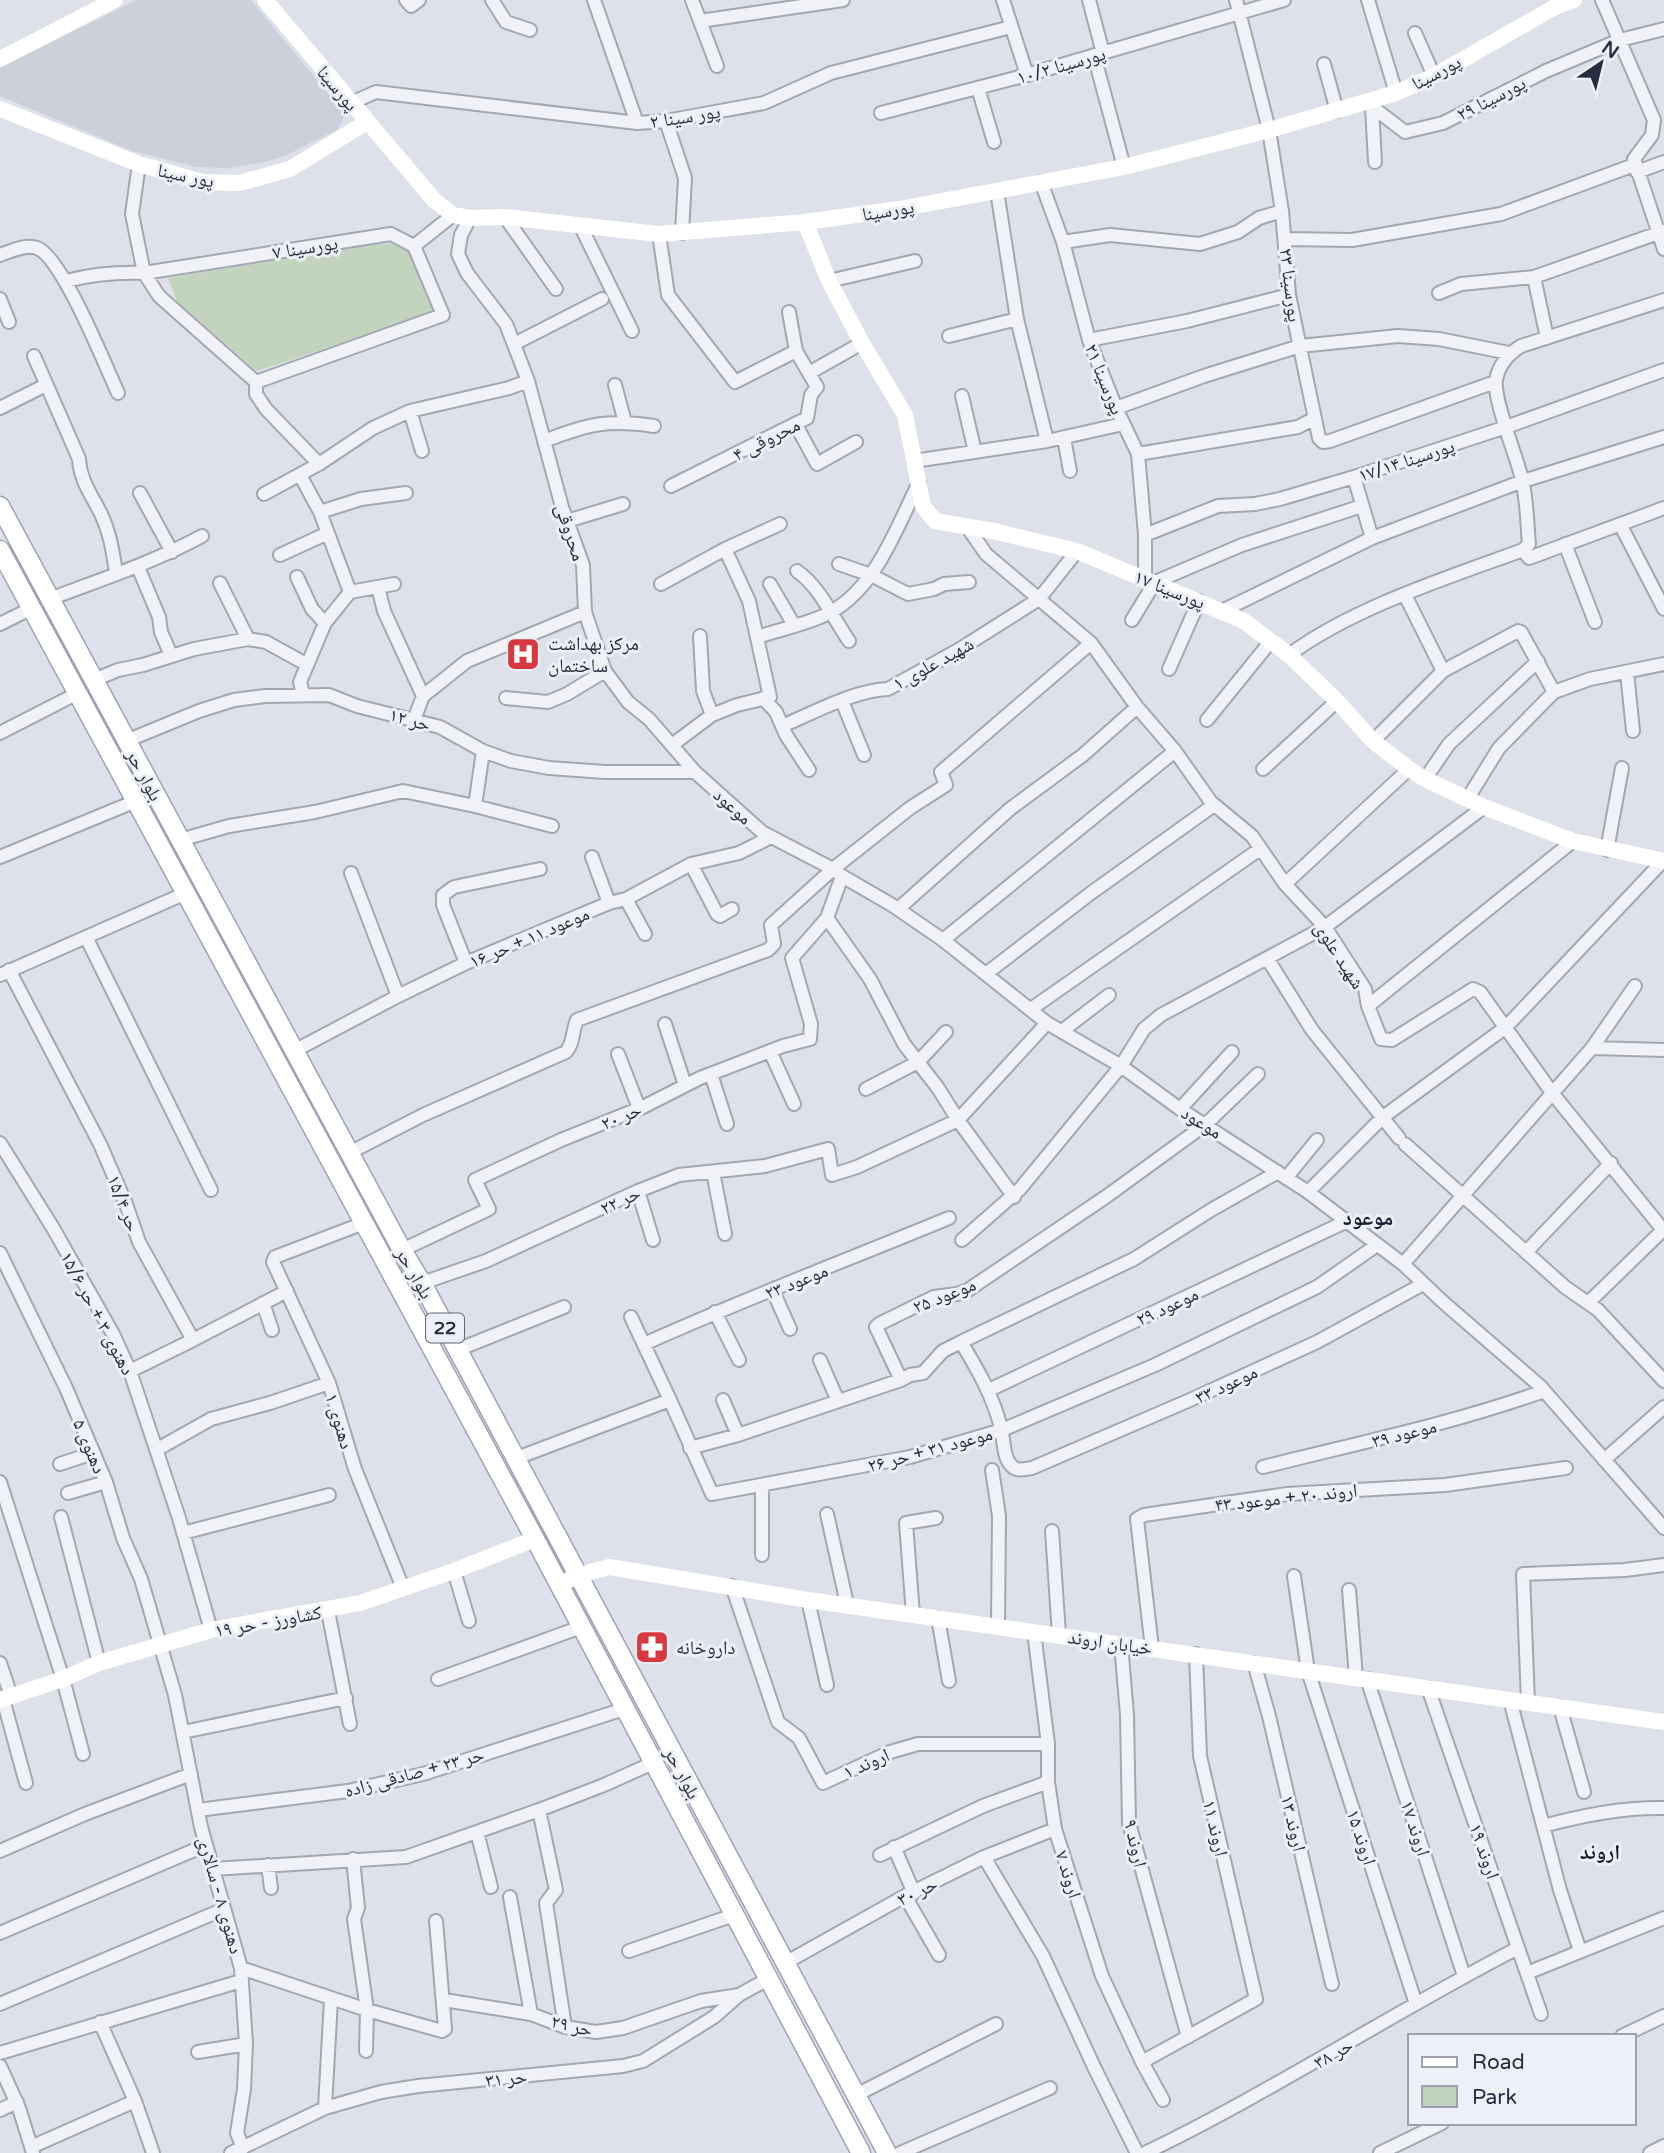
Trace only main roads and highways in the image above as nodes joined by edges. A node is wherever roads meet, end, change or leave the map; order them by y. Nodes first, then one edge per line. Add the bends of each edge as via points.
1 (0, 506) edge
2 (0, 550) edge
3 (50, 599) junction
4 (32, 608) junction
5 (861, 2153) edge
6 (887, 2153) edge

1 - 3 main road, بلوار حر / 22
2 - 4 main road, بلوار حر / 22
3 - 4 main road
3 - 6 main road, بلوار حر / 22
4 - 5 main road, بلوار حر / 22

